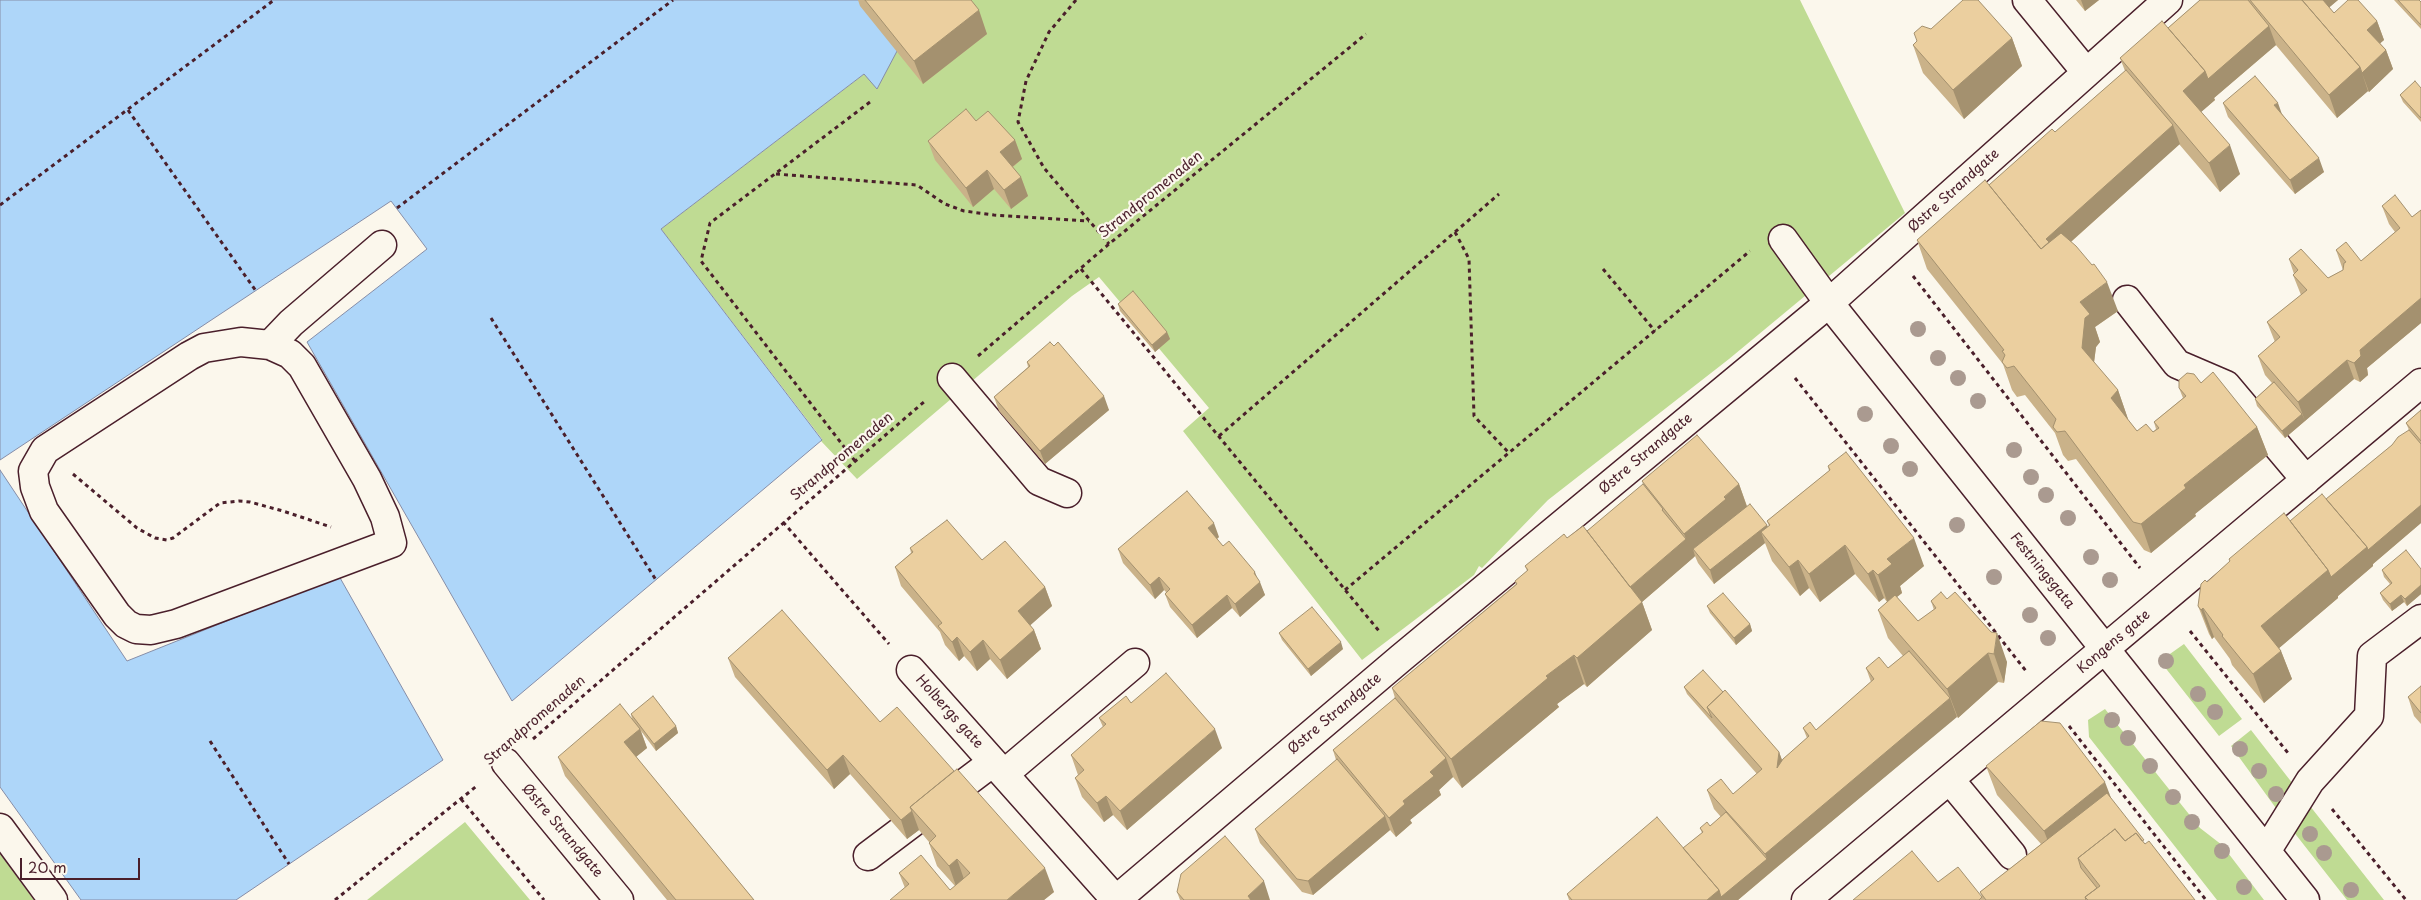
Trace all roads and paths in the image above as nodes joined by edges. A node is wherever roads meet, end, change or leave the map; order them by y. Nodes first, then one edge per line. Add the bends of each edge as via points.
1 (274, 0) edge
2 (673, 0) edge
3 (1076, 0) edge
4 (2028, 0) edge
5 (2168, 0) edge
6 (1366, 34) dead end
7 (2086, 72) junction
8 (870, 102) dead end
9 (128, 110) junction
10 (775, 174) junction
11 (1499, 194) dead end
12 (0, 205) edge
13 (397, 208) dead end
14 (1089, 221) junction
15 (1455, 232) junction
16 (1783, 239) dead end
17 (1109, 244) junction
18 (382, 245) dead end
19 (1754, 248) dead end
20 (1081, 269) junction
21 (1603, 269) dead end
22 (1912, 276) dead end
23 (256, 291) dead end
24 (2127, 300) dead end
25 (1829, 302) junction
26 (491, 318) dead end
27 (1655, 331) junction
28 (270, 345) junction
29 (1791, 373) dead end
30 (952, 378) junction
31 (2421, 383) edge
32 (1219, 436) junction
33 (45, 450) junction
34 (1509, 453) junction
35 (855, 461) junction
36 (2306, 480) junction
37 (1067, 493) dead end
38 (783, 522) junction
39 (336, 528) dead end
40 (2140, 568) dead end
41 (656, 580) dead end
42 (1345, 590) junction
43 (2421, 619) edge
44 (1379, 631) dead end
45 (2106, 649) junction
46 (1135, 663) dead end
47 (911, 670) joint
48 (2027, 672) dead end
49 (2065, 721) dead end
50 (210, 741) dead end
51 (506, 763) junction
52 (999, 768) junction
53 (1950, 780) junction
54 (461, 799) junction
55 (0, 828) edge
56 (2267, 850) junction
57 (2012, 855) dead end
58 (868, 856) dead end
59 (289, 864) dead end
60 (53, 900) edge
61 (336, 900) edge
62 (544, 900) edge
63 (619, 900) edge
64 (1116, 900) edge
65 (1806, 900) edge
66 (2206, 900) edge
67 (2306, 900) edge

1 - 9 path
2 - 13 path
3 - 14 path via 1045,40 1026,81 1018,122 1044,168
4 - 7 street
5 - 7 street, Østre Strandgate
6 - 17 path, Strandpromenaden
7 - 25 street, Østre Strandgate
8 - 10 path
9 - 12 path
9 - 23 path
10 - 14 path via 917,185 945,204 964,211 994,216
10 - 35 path via 710,223 701,261
11 - 15 path
14 - 17 path
15 - 32 path
15 - 34 path via 1469,259 1474,416
16 - 25 street, Festningsgata
17 - 20 path, Strandpromenaden
18 - 28 street
19 - 27 path
20 - 30 path, Strandpromenaden
20 - 32 path
21 - 27 path
22 - 40 path
24 - 36 street via 2177,364 2226,384
25 - 45 street, Festningsgata
25 - 64 street, Østre Strandgate
26 - 41 path
27 - 34 path
28 - 33 street via 241,342 204,348
28 - 33 street via 290,354 302,366 367,479 385,517 392,543 176,624 136,630 117,615 44,511 33,471
29 - 48 path
30 - 35 path, Strandpromenaden
30 - 37 street via 1039,481
31 - 36 street, Kongens gate
32 - 42 path
33 - 39 path via 118,513 155,538 173,538 220,503 239,501
34 - 42 path
35 - 38 path, Strandpromenaden
36 - 45 street, Kongens gate
38 - 47 path, Holbergs gate
38 - 51 path, Strandpromenaden
42 - 44 path
43 - 56 street via 2372,656 2369,716 2310,781
45 - 53 street, Kongens gate
45 - 56 street, Festningsgata
46 - 52 street
47 - 52 street, Holbergs gate
49 - 66 path
50 - 59 path
51 - 54 path, Strandpromenaden
51 - 63 street, Østre Strandgate
52 - 58 street
52 - 64 street, Holbergs gate
53 - 57 street
53 - 65 street, Kongens gate
54 - 61 path, Strandpromenaden
54 - 62 path
55 - 60 street
56 - 67 street, Festningsgata

